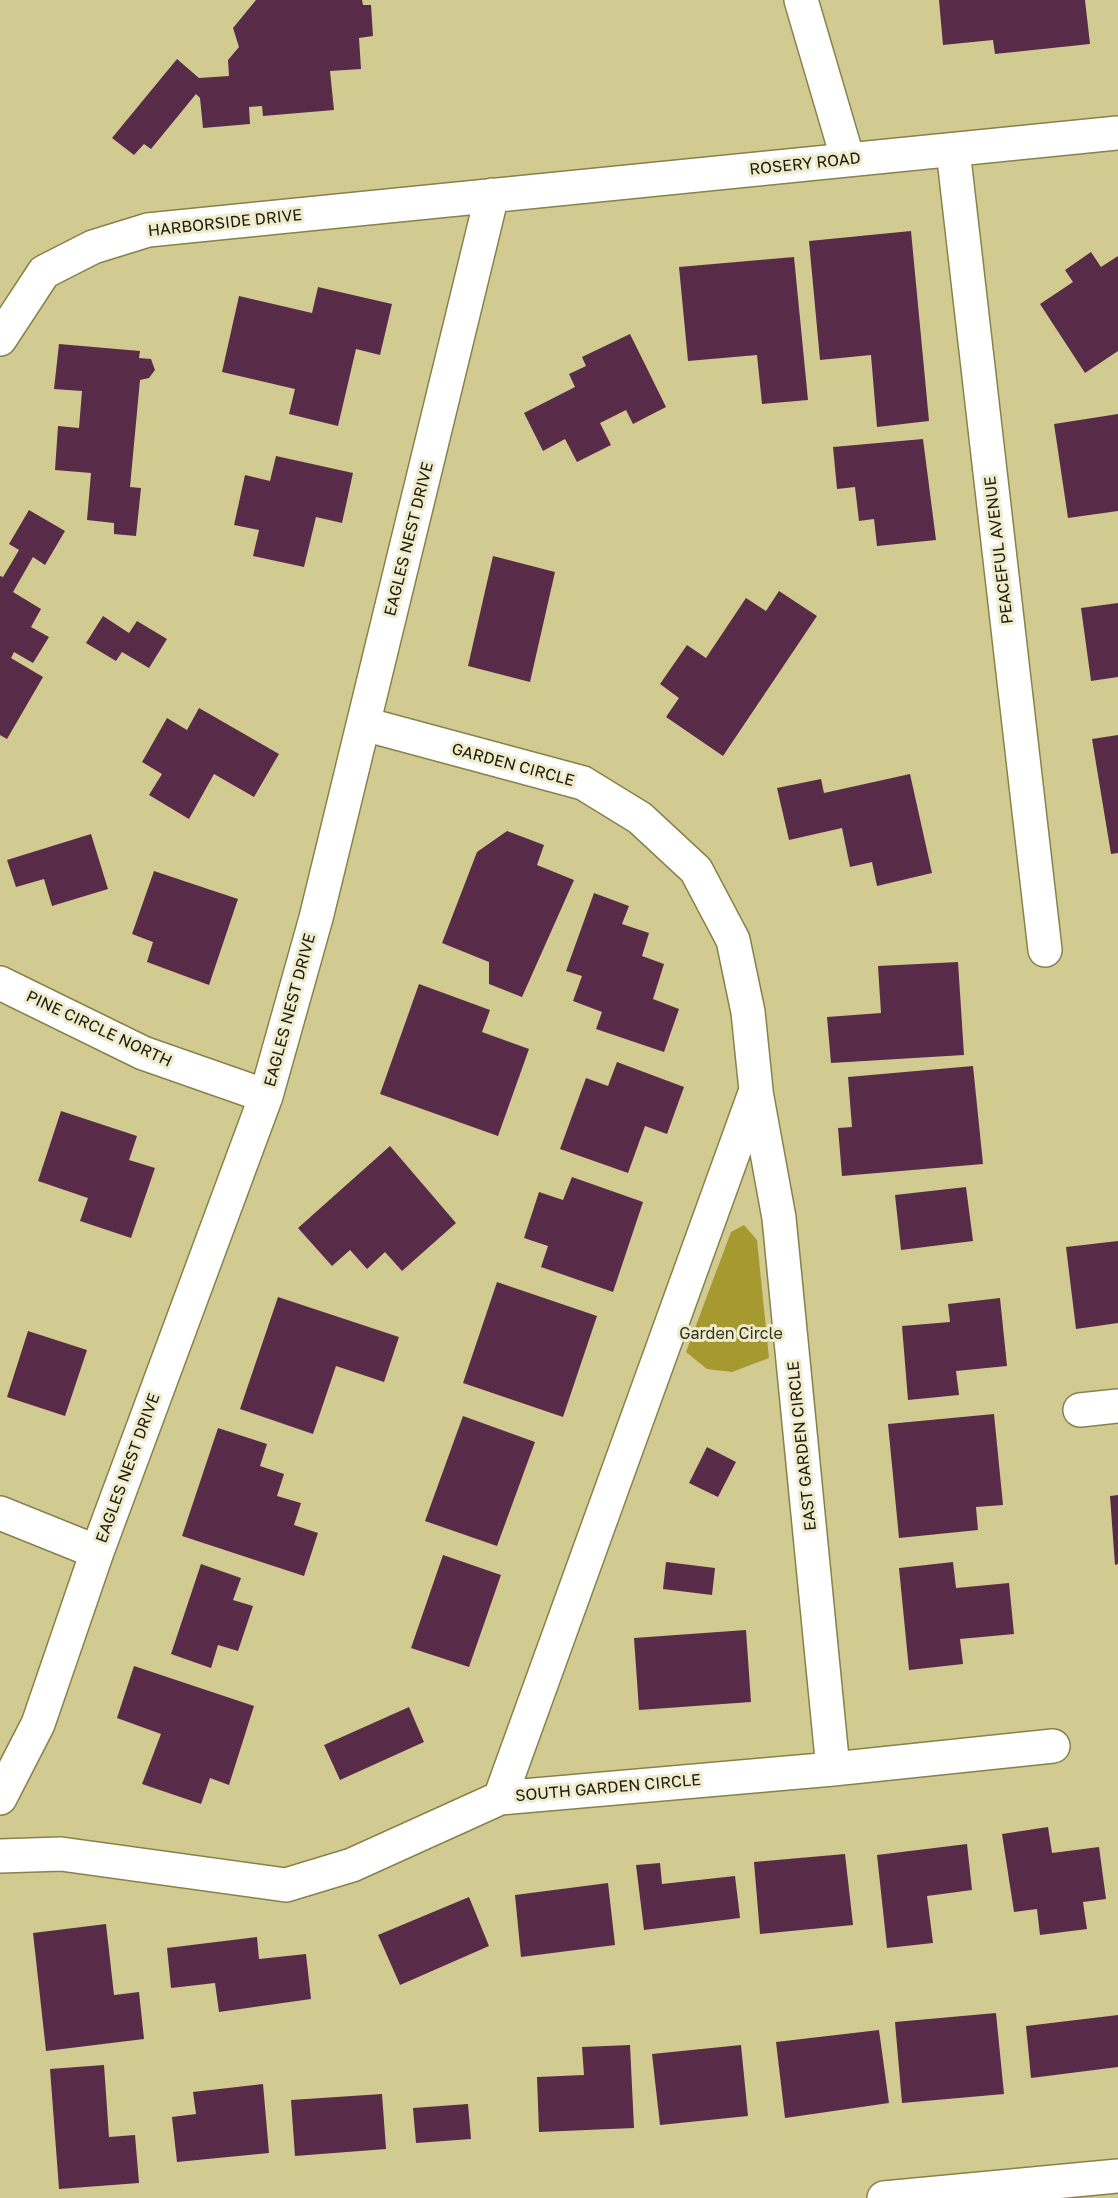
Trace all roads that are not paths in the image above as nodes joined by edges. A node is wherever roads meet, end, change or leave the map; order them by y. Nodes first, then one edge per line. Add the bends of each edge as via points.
1 (801, 0) edge
2 (1118, 134) edge
3 (953, 150) junction
4 (848, 160) junction
5 (492, 195) junction
6 (0, 339) edge
7 (364, 724) junction
8 (1045, 950) dead end
9 (0, 983) edge
10 (756, 1090) junction
11 (266, 1096) junction
12 (1118, 1406) edge
13 (1080, 1410) dead end
14 (0, 1513) edge
15 (97, 1552) junction
16 (1053, 1746) dead end
17 (833, 1769) junction
18 (500, 1797) junction
19 (0, 1798) edge
20 (0, 1856) edge
21 (1118, 2176) edge
22 (884, 2198) edge

1 - 4 street
2 - 3 street, ROSERY ROAD
3 - 4 street, ROSERY ROAD
3 - 8 street, PEACEFUL AVENUE
4 - 5 street, ROSERY ROAD
5 - 6 street, HARBORSIDE DRIVE via 137,233 93,247 44,272
5 - 7 street, EAGLES NEST DRIVE
7 - 10 street, GARDEN CIRCLE via 583,783 640,818 696,870 733,940 748,1012
7 - 11 street, EAGLES NEST DRIVE via 316,918
9 - 11 street, PINE CIRCLE NORTH via 143,1053
10 - 17 street, EAST GARDEN CIRCLE via 779,1218
10 - 18 street, GARDEN CIRCLE
11 - 15 street, EAGLES NEST DRIVE
12 - 13 street
14 - 15 street
15 - 19 street, EAGLES NEST DRIVE via 38,1724
16 - 17 street, SOUTH GARDEN CIRCLE
17 - 18 street, SOUTH GARDEN CIRCLE
18 - 20 street, SOUTH GARDEN CIRCLE via 352,1865 285,1885 61,1854
21 - 22 street

